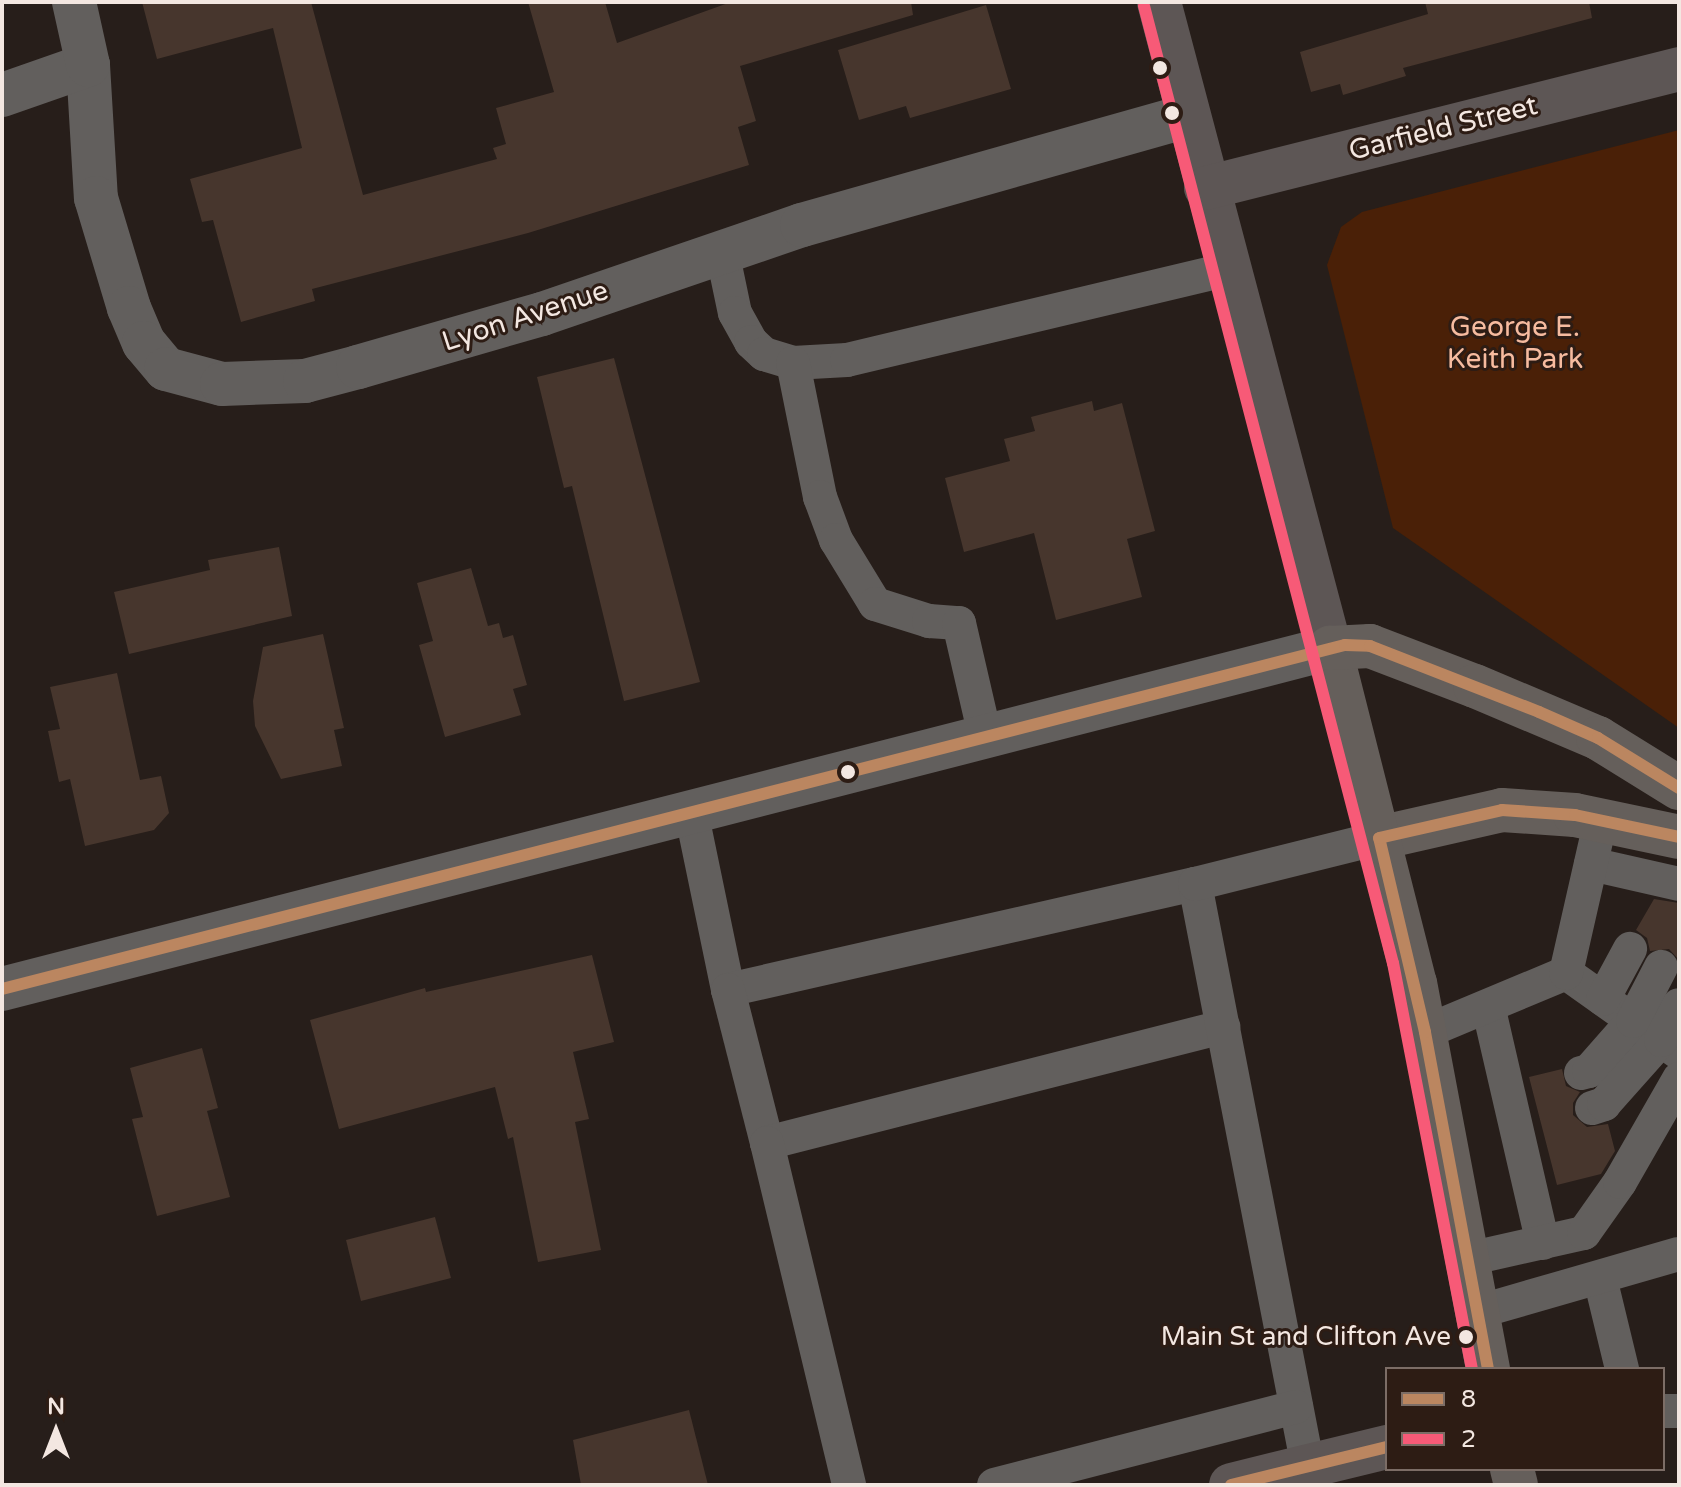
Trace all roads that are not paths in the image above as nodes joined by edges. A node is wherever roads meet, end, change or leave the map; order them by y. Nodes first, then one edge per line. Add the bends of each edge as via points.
1 (74, 2) edge
2 (1159, 2) edge
3 (88, 65) junction
4 (1679, 69) edge
5 (2, 95) edge
6 (1188, 116) junction
7 (1206, 188) junction
8 (722, 251) junction
9 (1229, 269) junction
10 (793, 363) junction
11 (1330, 648) junction
12 (985, 736) junction
13 (1679, 788) edge
14 (691, 811) junction
15 (1601, 819) junction
16 (1679, 837) edge
17 (1379, 838) junction
18 (1591, 864) junction
19 (1195, 884) junction
20 (1669, 886) edge
21 (1630, 949) dead end
22 (1661, 967) dead end
23 (1566, 973) junction
24 (2, 989) edge
25 (728, 990) junction
26 (1603, 999) junction
27 (1679, 1005) edge
28 (1489, 1010) junction
29 (1633, 1021) junction
30 (1223, 1027) junction
31 (1425, 1032) junction
32 (1670, 1047) edge
33 (1581, 1073) dead end
34 (1679, 1079) edge
35 (1592, 1108) dead end
36 (767, 1143) junction
37 (1543, 1243) junction
38 (1679, 1254) edge
39 (1463, 1260) junction
40 (1600, 1278) junction
41 (1474, 1313) junction
42 (1488, 1367) edge
43 (1622, 1367) edge
44 (1296, 1407) junction
45 (1385, 1448) edge
46 (1308, 1467) junction
47 (849, 1485) edge
48 (994, 1485) edge
49 (1231, 1485) edge

1 - 3 street, Lyon Avenue
2 - 6 main road
3 - 5 street
3 - 8 street, Lyon Avenue via 96,198 115,272 144,343 166,369 192,379 252,385 305,381 542,314
4 - 7 main road, Garfield Street
6 - 7 main road
6 - 8 street, Lyon Avenue
7 - 9 main road
8 - 10 lane via 735,313 751,342 764,354
9 - 10 lane via 847,360
9 - 11 main road
10 - 12 lane via 820,497 855,572 875,604 929,621 959,623
11 - 12 street
11 - 13 main road via 1370,646 1475,686 1598,738
11 - 17 main road
12 - 14 street
14 - 24 street
14 - 25 lane
15 - 16 main road
15 - 17 main road via 1502,810
15 - 18 lane
17 - 19 lane
17 - 31 main road
18 - 20 lane
18 - 23 lane
19 - 25 lane
19 - 30 lane
21 - 26 lane
22 - 29 lane
23 - 26 lane
23 - 28 lane
25 - 36 lane
26 - 29 lane
27 - 32 lane
28 - 31 lane
28 - 37 lane via 1527,1145
29 - 32 lane
29 - 33 lane via 1589,1071
30 - 36 lane
30 - 44 lane
31 - 39 main road
32 - 35 lane via 1604,1104
34 - 37 lane via 1584,1233
36 - 47 lane
37 - 39 lane
38 - 40 lane
39 - 41 main road
40 - 41 lane
40 - 43 lane
41 - 42 main road
44 - 46 lane
44 - 48 lane
45 - 46 main road
46 - 49 main road

